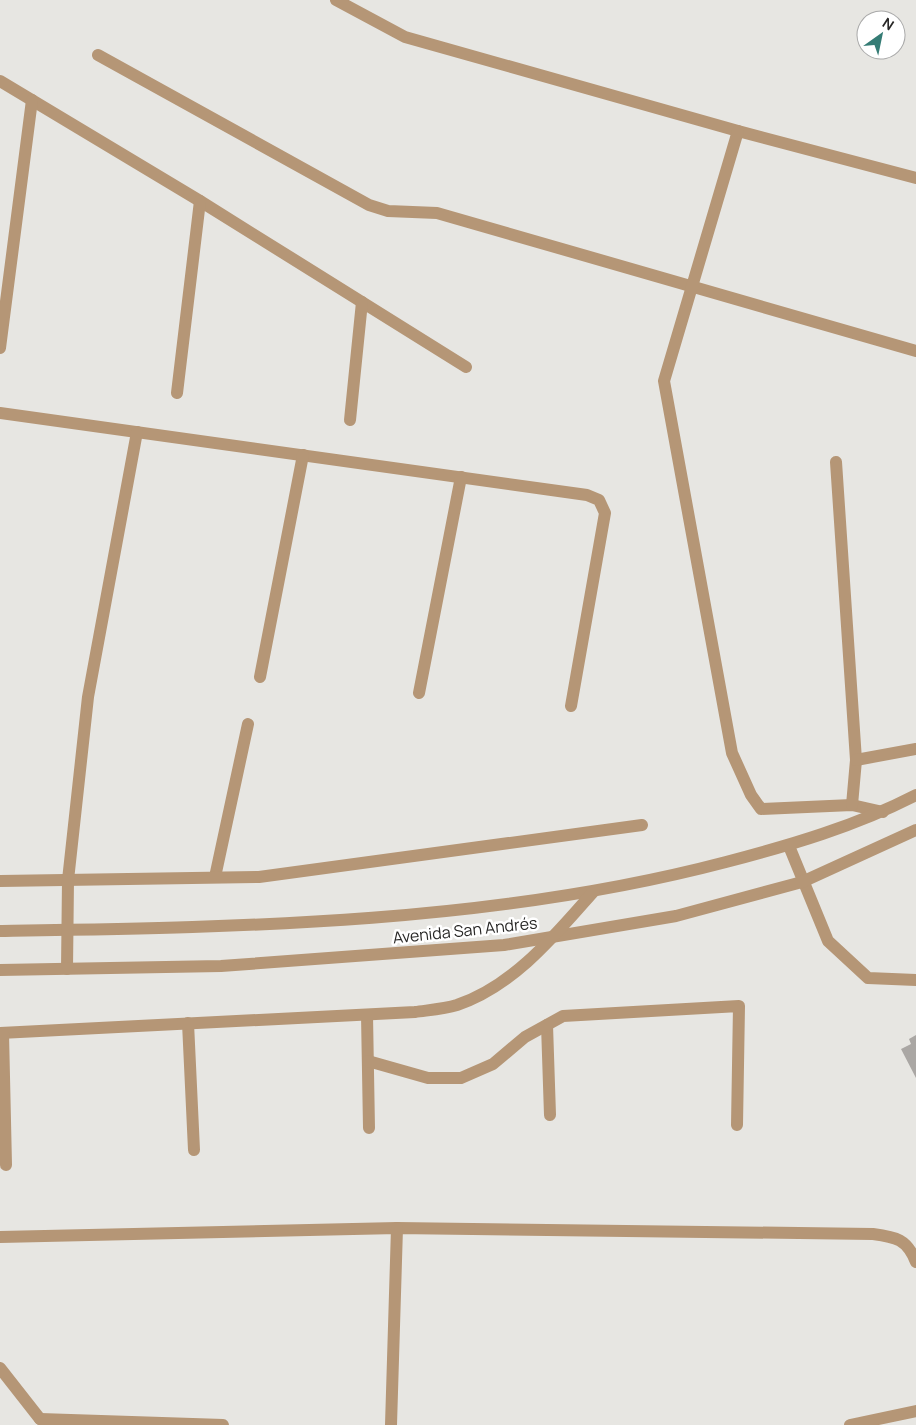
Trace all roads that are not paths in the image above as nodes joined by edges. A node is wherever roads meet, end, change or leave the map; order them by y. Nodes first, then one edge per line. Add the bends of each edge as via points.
1 (336, 0) edge
2 (98, 55) dead end
3 (0, 80) edge
4 (32, 100) junction
5 (738, 131) junction
6 (916, 178) edge
7 (200, 201) junction
8 (692, 288) junction
9 (362, 302) junction
10 (0, 348) edge
11 (916, 351) edge
12 (466, 367) dead end
13 (176, 393) dead end
14 (0, 412) edge
15 (350, 420) dead end
16 (137, 432) junction
17 (303, 455) junction
18 (836, 462) dead end
19 (462, 477) junction
20 (260, 677) dead end
21 (419, 693) dead end
22 (571, 706) dead end
23 (248, 724) dead end
24 (916, 749) edge
25 (856, 760) junction
26 (916, 795) edge
27 (852, 806) junction
28 (883, 812) junction
29 (642, 825) dead end
30 (916, 830) edge
31 (789, 846) junction
32 (216, 877) junction
33 (68, 880) junction
34 (0, 881) edge
35 (804, 882) junction
36 (594, 890) junction
37 (68, 930) junction
38 (0, 931) edge
39 (554, 937) junction
40 (67, 969) junction
41 (0, 970) edge
42 (916, 980) edge
43 (367, 1015) junction
44 (188, 1024) junction
45 (546, 1025) junction
46 (1, 1033) edge
47 (368, 1061) junction
48 (550, 1115) dead end
49 (737, 1125) dead end
50 (369, 1128) dead end
51 (194, 1150) dead end
52 (6, 1165) dead end
53 (397, 1228) junction
54 (0, 1237) edge
55 (916, 1262) edge
56 (0, 1368) edge
57 (916, 1411) edge
58 (46, 1422) edge
59 (223, 1425) edge
60 (392, 1425) edge
61 (850, 1425) edge

1 - 5 street via 405,36
2 - 8 street via 370,205 388,211 437,213
3 - 4 street
4 - 7 street
4 - 10 street
5 - 6 street
5 - 8 street
7 - 9 street
7 - 13 street
8 - 11 street
8 - 27 street via 664,381 732,753 761,809
9 - 12 street
9 - 15 street
14 - 16 street
16 - 17 street
16 - 33 street via 88,697
17 - 19 street
17 - 20 street
18 - 25 street
19 - 21 street
19 - 22 street via 587,495 599,500 605,513
23 - 32 street
24 - 25 street
25 - 27 street
26 - 28 street, Avenida San Andrés
27 - 28 street
28 - 31 street, Avenida San Andrés
29 - 32 street via 259,876
30 - 35 street, Avenida San Andrés
31 - 35 street
31 - 36 street, Avenida San Andrés via 668,878
32 - 33 street
33 - 34 street
33 - 37 street
35 - 39 street, Avenida San Andrés via 676,916
35 - 42 street via 828,941 868,978
36 - 37 street, Avenida San Andrés via 489,908 219,928
36 - 39 street
37 - 38 street, Avenida San Andrés
37 - 40 street
39 - 40 street, Avenida San Andrés via 504,945 230,966
39 - 43 street via 500,984 457,1005
40 - 41 street, Avenida San Andrés
43 - 44 street
43 - 47 street
44 - 46 street
44 - 51 street
45 - 47 street via 525,1037 493,1064 461,1078 428,1078
45 - 48 street
45 - 49 street via 564,1016 739,1006
46 - 52 street
47 - 50 street
53 - 54 street
53 - 55 street via 873,1234 896,1237 911,1249
53 - 60 street
56 - 58 street
57 - 61 street
58 - 59 street

